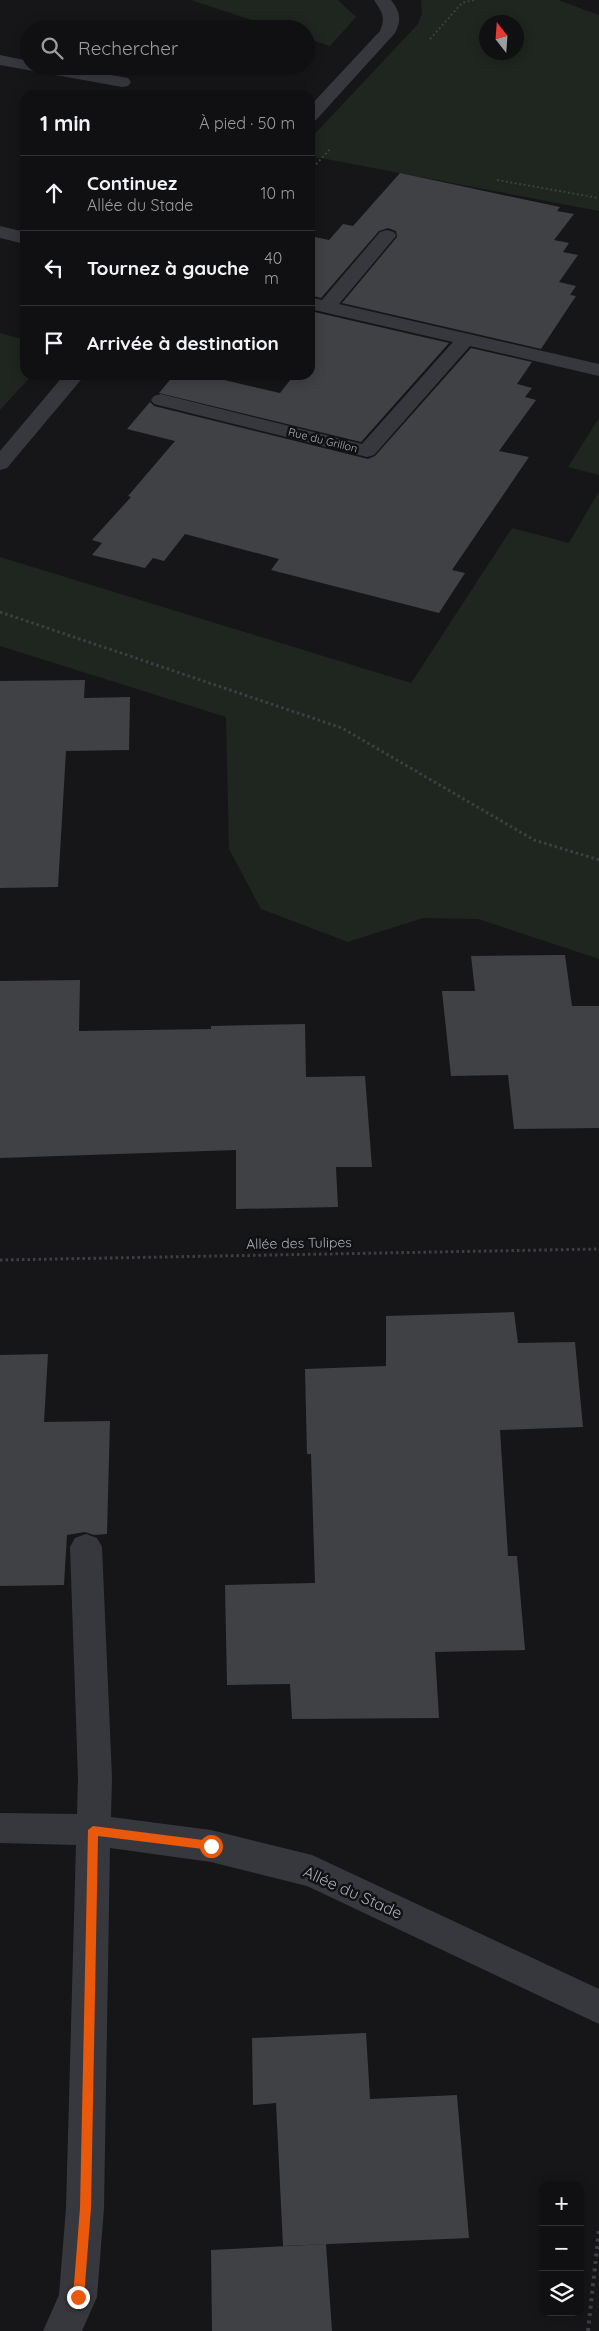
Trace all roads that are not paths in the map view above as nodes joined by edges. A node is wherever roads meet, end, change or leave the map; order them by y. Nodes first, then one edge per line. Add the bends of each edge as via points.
1 (382, 0) edge
2 (0, 60) edge
3 (20, 64) edge
4 (83, 75) edge
5 (122, 82) dead end
6 (315, 111) edge
7 (0, 232) edge
8 (387, 236) dead end
9 (20, 237) edge
10 (318, 305) edge
11 (467, 338) junction
12 (599, 370) edge
13 (71, 380) edge
14 (161, 400) dead end
15 (0, 464) edge
16 (86, 1547) dead end
17 (0, 1828) edge
18 (93, 1830) junction
19 (599, 2007) edge
20 (62, 2331) edge

1 - 6 street via 392,13 393,23 387,33
2 - 3 street
4 - 5 street
7 - 9 street
8 - 10 street
10 - 11 street
11 - 12 street
11 - 14 street, Rue du Grillon via 367,451
13 - 15 street
16 - 18 street via 95,1778
17 - 18 street, Allée du Stade
18 - 19 street, Allée du Stade via 211,1846 312,1871
18 - 20 street via 85,2208 78,2297

